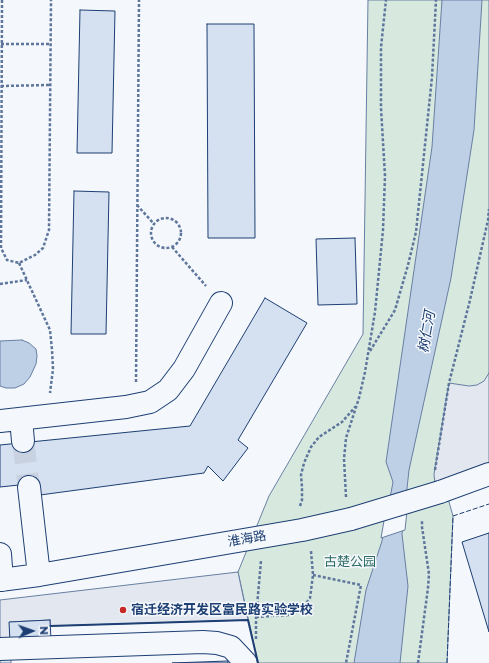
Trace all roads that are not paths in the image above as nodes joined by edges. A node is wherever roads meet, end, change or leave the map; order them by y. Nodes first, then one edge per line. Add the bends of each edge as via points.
1 (221, 303) road end
2 (10, 420) edge
3 (23, 441) tunnel mouth
4 (489, 474) edge
5 (29, 487) tunnel mouth
6 (0, 554) edge
7 (39, 575) junction
8 (1, 580) edge
9 (0, 649) edge
10 (246, 663) edge

1 - 2 street via 184,369 168,390 150,402
2 - 3 street
4 - 7 street, 淮海路, bridge via 437,483 349,520
5 - 7 street
6 - 8 street
7 - 8 street, 淮海路
9 - 10 street via 203,642 217,643 230,648

